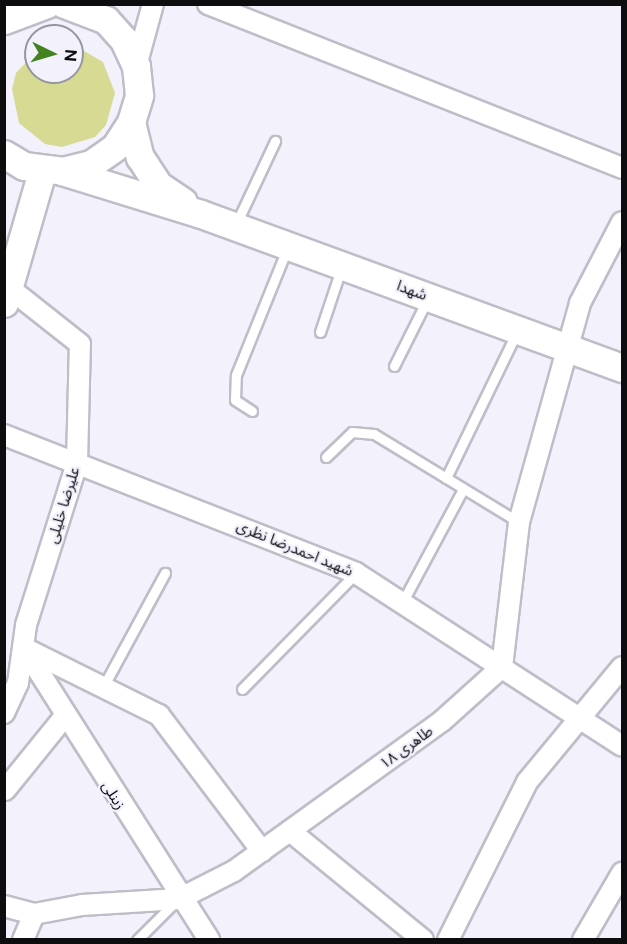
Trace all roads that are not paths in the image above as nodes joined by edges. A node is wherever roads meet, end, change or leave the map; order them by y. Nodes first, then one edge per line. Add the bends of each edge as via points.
1 (47, 4) edge
2 (64, 4) edge
3 (121, 4) edge
4 (153, 4) edge
5 (208, 4) edge
6 (7, 15) edge
7 (124, 40) junction
8 (136, 66) junction
9 (131, 122) junction
10 (275, 141) dead end
11 (5, 156) edge
12 (622, 168) edge
13 (52, 171) junction
14 (201, 214) junction
15 (235, 226) junction
16 (620, 231) edge
17 (288, 245) junction
18 (342, 265) junction
19 (8, 282) edge
20 (429, 296) junction
21 (519, 329) junction
22 (320, 332) dead end
23 (568, 349) junction
24 (394, 366) dead end
25 (622, 368) edge
26 (252, 411) dead end
27 (4, 435) edge
28 (326, 457) dead end
29 (77, 463) junction
30 (446, 478) junction
31 (463, 489) junction
32 (519, 522) junction
33 (165, 573) dead end
34 (356, 573) junction
35 (403, 601) junction
36 (24, 648) junction
37 (502, 667) junction
38 (622, 668) edge
39 (103, 687) junction
40 (242, 689) dead end
41 (4, 713) edge
42 (65, 716) junction
43 (579, 718) junction
44 (622, 746) edge
45 (5, 790) edge
46 (290, 831) junction
47 (262, 851) junction
48 (622, 873) edge
49 (179, 899) junction
50 (4, 906) edge
51 (34, 914) junction
52 (451, 938) edge
53 (23, 939) edge
54 (137, 939) edge
55 (209, 939) edge
56 (423, 939) edge
57 (583, 939) edge

1 - 6 main road
2 - 7 main road via 106,20
3 - 7 main road
4 - 8 street
5 - 12 street
7 - 8 main road
8 - 9 main road via 139,95
9 - 13 main road via 115,147 91,164
9 - 14 main road via 140,157 158,185
10 - 15 lane
11 - 13 main road
13 - 14 main road
13 - 19 main road
14 - 15 main road, شهدا
15 - 17 main road, شهدا
16 - 23 street via 580,303
17 - 18 main road, شهدا
17 - 26 lane via 236,375 235,400
18 - 20 main road, شهدا
18 - 22 lane
19 - 29 street, علیرضا خلیلی via 80,344
20 - 21 main road, شهدا
20 - 24 lane
21 - 23 main road, شهدا
21 - 30 lane
23 - 25 main road, شهدا
23 - 32 street
27 - 29 street, شهید احمدرضا نظری
28 - 30 lane via 352,432 374,434
29 - 34 street, شهید احمدرضا نظری
29 - 36 street, علیرضا خلیلی via 26,625
30 - 31 lane
31 - 32 lane
31 - 35 lane
32 - 37 street
33 - 39 lane
34 - 35 street, شهید احمدرضا نظری
34 - 40 lane
35 - 37 street, شهید احمدرضا نظری
36 - 39 street
36 - 41 street, علیرضا خلیلی
36 - 42 street, زینلی
37 - 43 street, شهید احمدرضا نظری
37 - 46 street, طاهری ۱۸ via 442,721
38 - 43 street
39 - 47 street via 159,715
42 - 45 street
42 - 49 street, زینلی
43 - 44 street, شهید احمدرضا نظری
43 - 52 street via 527,782
46 - 47 street, طاهری ۱۸
46 - 56 street
47 - 49 street, طاهری ۱۸
48 - 57 street
49 - 51 street, طاهری ۱۸ via 82,905
49 - 54 lane
49 - 55 street, زینلی
50 - 51 street, طاهری ۱۸
51 - 53 street

